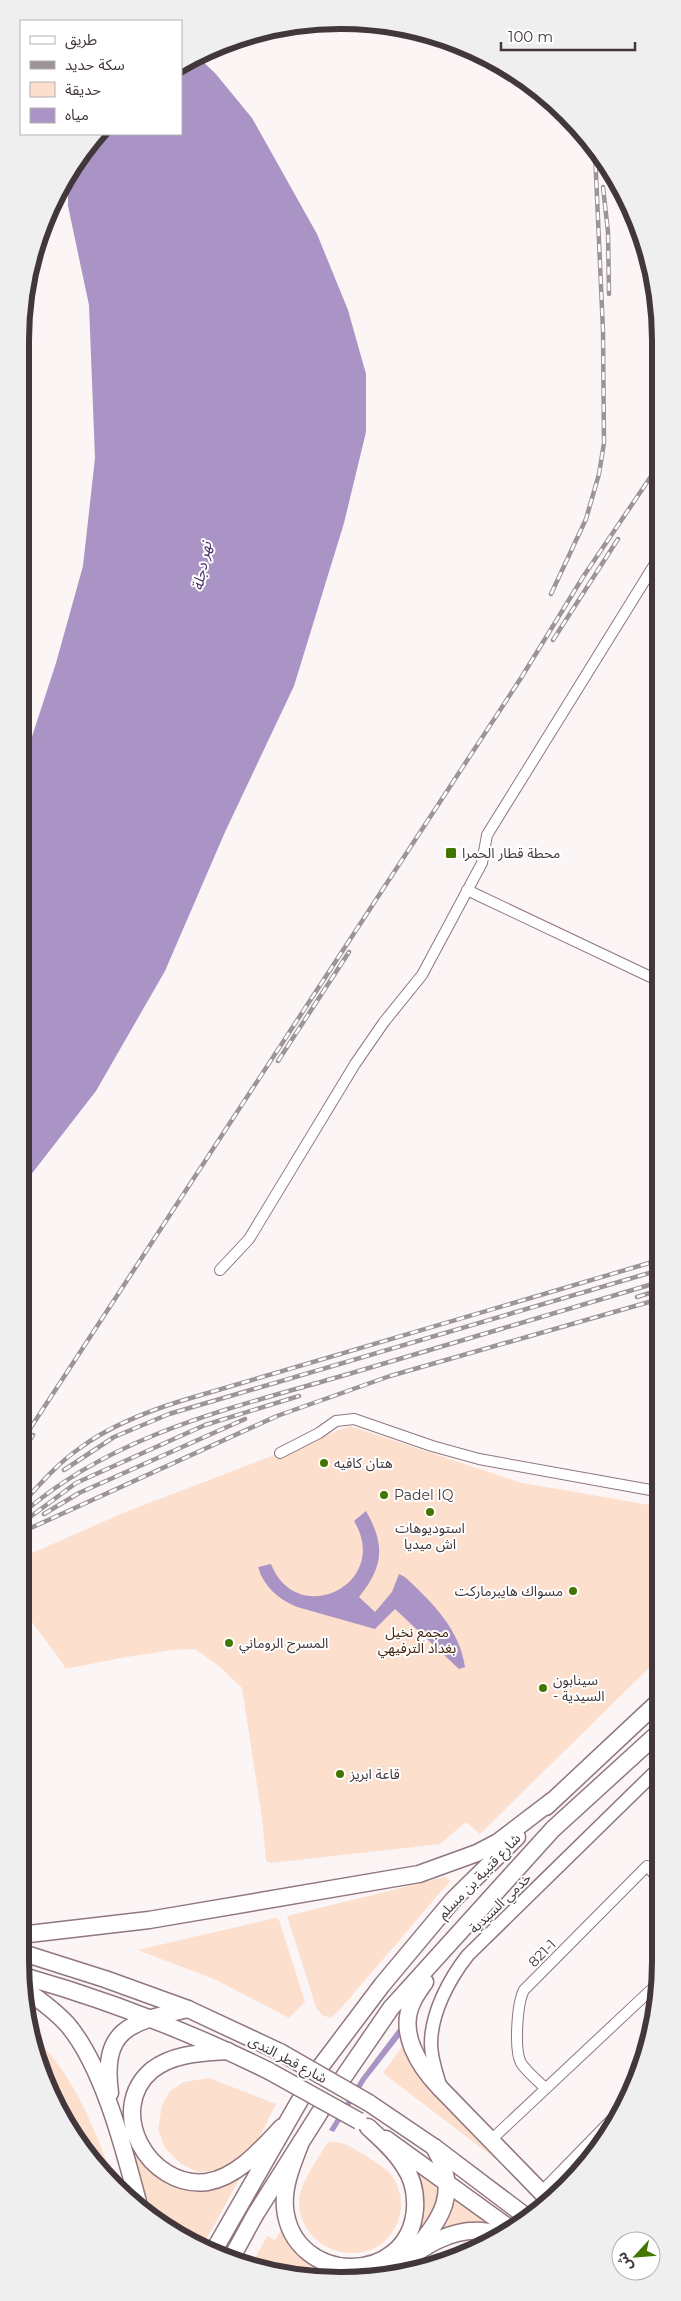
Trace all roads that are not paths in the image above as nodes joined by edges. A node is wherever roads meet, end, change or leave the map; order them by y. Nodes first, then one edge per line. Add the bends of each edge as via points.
1 (652, 569) edge
2 (467, 890) junction
3 (652, 978) edge
4 (220, 1270) dead end
5 (280, 1453) dead end
6 (652, 1490) edge
7 (652, 1708) edge
8 (652, 1740) edge
9 (652, 1775) edge
10 (553, 1800) junction
11 (652, 1872) edge
12 (461, 1930) junction
13 (29, 1934) edge
14 (29, 1955) edge
15 (29, 1978) edge
16 (651, 1990) edge
17 (30, 1994) edge
18 (188, 2009) junction
19 (150, 2018) junction
20 (228, 2051) junction
21 (321, 2066) dead end
22 (342, 2078) dead end
23 (440, 2088) junction
24 (545, 2088) junction
25 (300, 2100) dead end
26 (320, 2112) dead end
27 (113, 2119) junction
28 (364, 2124) junction
29 (282, 2127) junction
30 (600, 2134) edge
31 (491, 2140) junction
32 (300, 2142) junction
33 (434, 2146) junction
34 (579, 2158) edge
35 (447, 2182) junction
36 (136, 2196) edge
37 (545, 2196) edge
38 (522, 2214) edge
39 (505, 2225) edge
40 (491, 2233) edge
41 (216, 2247) edge
42 (234, 2254) edge
43 (409, 2258) junction
44 (398, 2267) edge

1 - 2 street via 487,835 482,863
2 - 3 street
2 - 4 street via 422,975 354,1064 249,1239
5 - 6 street via 336,1421 354,1419 471,1457
7 - 10 main road, شارع قتيبة بن مسلم
8 - 12 main road, شارع قتيبة بن مسلم via 552,1829
9 - 23 street, خدمي السيدية via 458,1968 432,2030 432,2055
10 - 13 main road via 498,1842 419,1874 149,1920
10 - 21 main road, شارع قتيبة بن مسلم via 453,1900 382,1985
11 - 24 street, 821-1 via 647,1866 524,1990 520,1998 517,2052 520,2062
12 - 22 main road, شارع قتيبة بن مسلم via 391,2008
12 - 23 main road via 413,2000 407,2024 418,2059
14 - 18 main road, شارع قطر الندى via 105,1978
15 - 19 main road, شارع قطر الندى
16 - 24 street
17 - 27 main road via 67,2025 77,2039 95,2069
18 - 19 main road
18 - 33 main road, شارع قطر الندى, bridge via 280,2052
19 - 20 main road, شارع قطر الندى
19 - 27 main road via 122,2032 112,2045 108,2080
20 - 28 main road, شارع قطر الندى, bridge
20 - 29 main road via 173,2058 152,2070 140,2087 133,2106 134,2123 138,2143 151,2162 180,2180 208,2182 232,2172
23 - 31 main road
24 - 31 street
25 - 29 main road
26 - 32 main road
27 - 36 main road
28 - 32 main road via 405,2167 414,2185 416,2201 414,2224 394,2252 358,2268 335,2266 314,2257 290,2226 286,2208 287,2183
28 - 35 main road, شارع قطر الندى
29 - 41 main road
30 - 34 street
31 - 37 main road
32 - 42 main road
33 - 35 main road via 446,2171
33 - 38 main road, شارع قطر الندى
34 - 37 street
35 - 39 main road, شارع قطر الندى
35 - 43 main road via 448,2196 440,2213
40 - 43 main road via 457,2234 428,2244
43 - 44 main road

